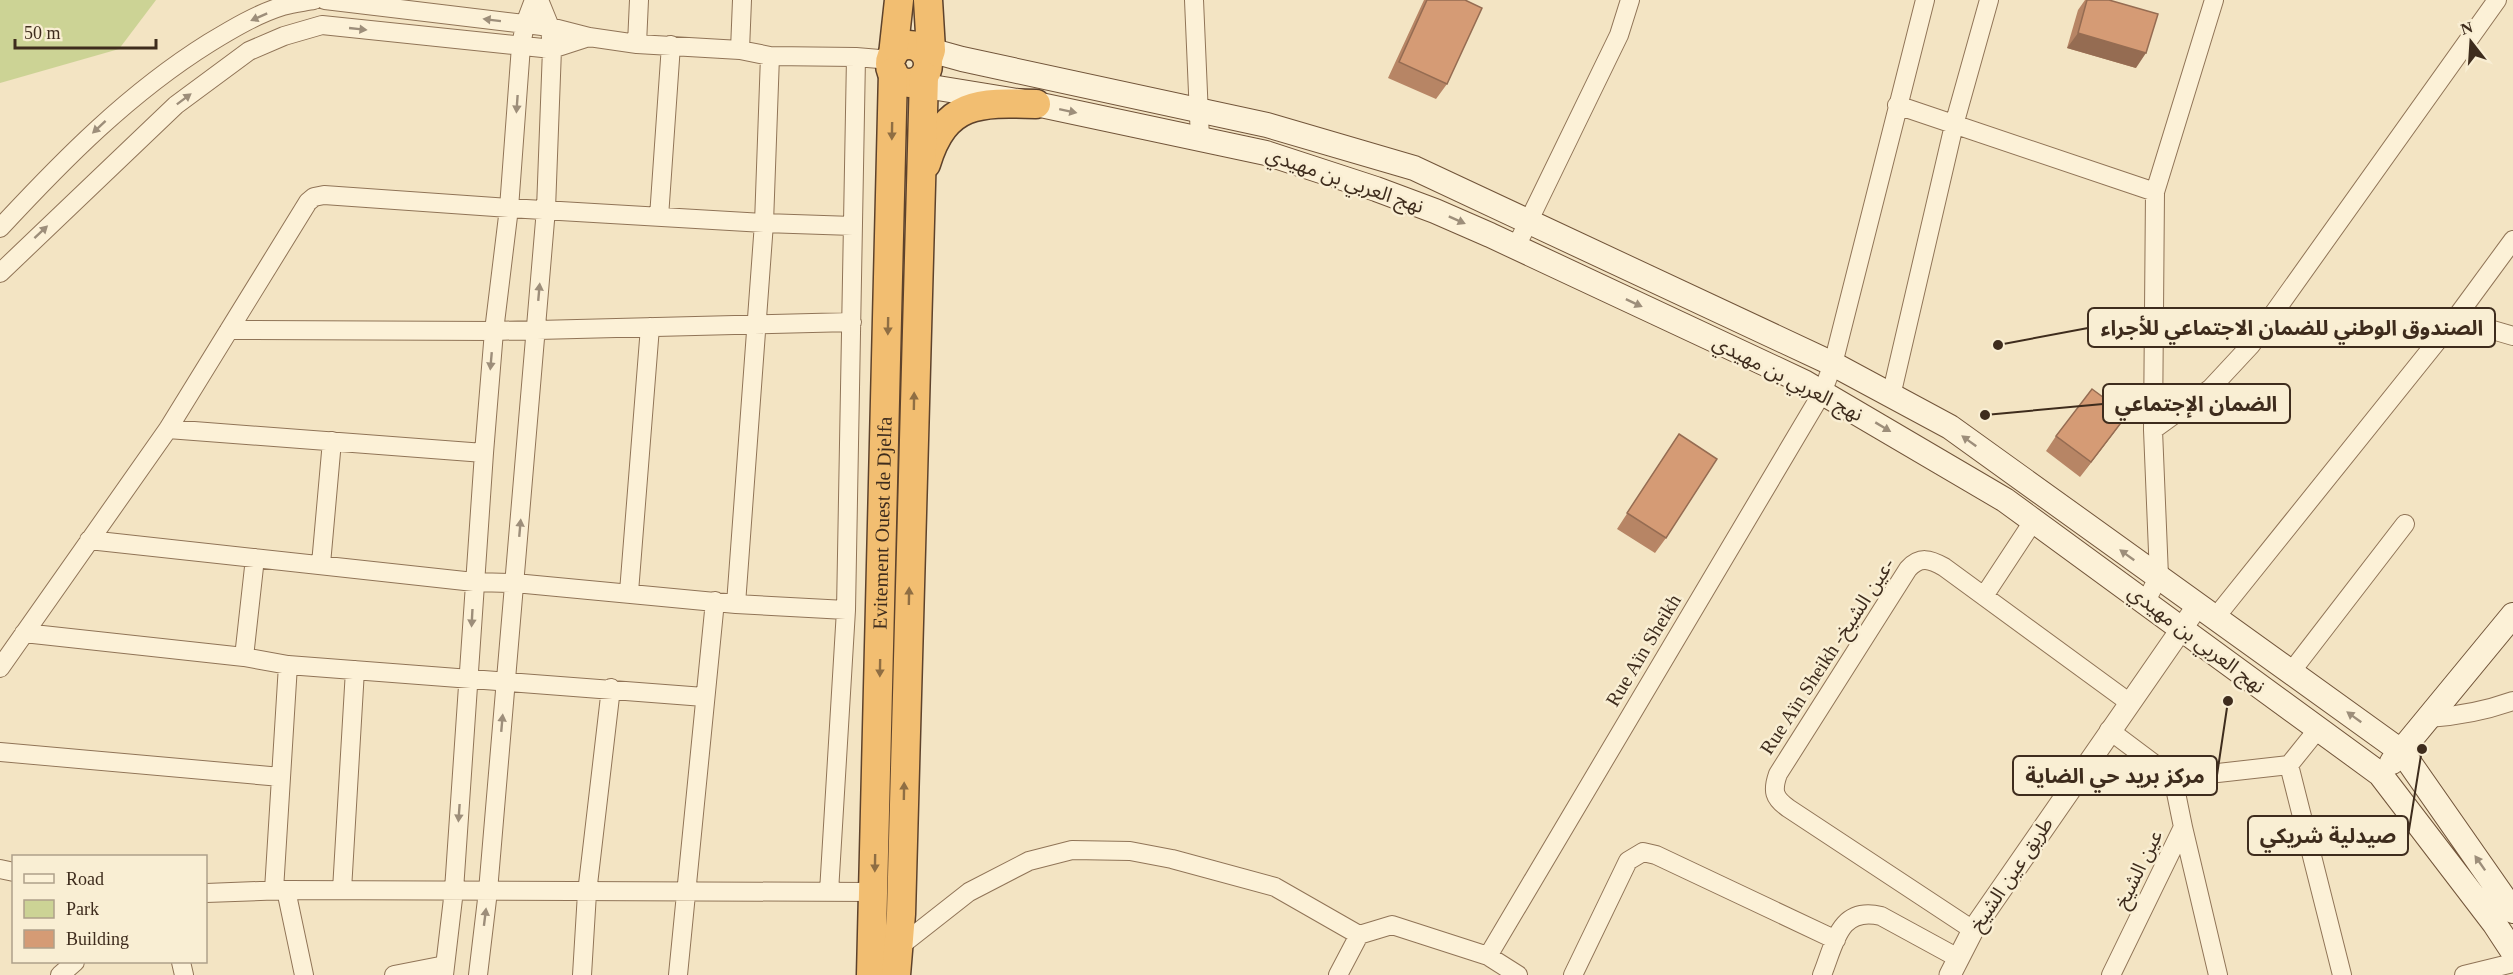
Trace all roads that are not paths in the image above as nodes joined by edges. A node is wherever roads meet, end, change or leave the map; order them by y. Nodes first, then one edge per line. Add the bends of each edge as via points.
1 (314, 0) edge
2 (325, 0) edge
3 (534, 0) edge
4 (539, 0) edge
5 (639, 0) edge
6 (742, 0) edge
7 (898, 0) edge
8 (928, 0) edge
9 (1194, 0) edge
10 (1630, 0) edge
11 (1924, 0) edge
12 (1989, 0) edge
13 (2214, 0) edge
14 (2497, 0) edge
15 (525, 24) junction
16 (550, 27) junction
17 (589, 37) junction
18 (637, 44) junction
19 (671, 45) junction
20 (521, 46) junction
21 (552, 49) junction
22 (740, 50) junction
23 (770, 56) junction
24 (856, 57) junction
25 (912, 65) junction
26 (1036, 104) junction
27 (1897, 105) junction
28 (1200, 110) junction
29 (1954, 125) junction
30 (1200, 139) junction
31 (919, 186) junction
32 (2155, 192) junction
33 (508, 208) junction
34 (546, 209) junction
35 (658, 217) junction
36 (1530, 220) junction
37 (764, 223) junction
38 (854, 226) junction
39 (0, 228) edge
40 (1570, 240) junction
41 (2513, 240) edge
42 (1516, 247) junction
43 (1556, 266) junction
44 (0, 273) edge
45 (2456, 319) junction
46 (852, 322) junction
47 (756, 325) junction
48 (650, 327) junction
49 (536, 329) junction
50 (229, 330) junction
51 (494, 331) junction
52 (2513, 336) edge
53 (1833, 364) junction
54 (1822, 393) junction
55 (1890, 396) junction
56 (168, 429) junction
57 (2153, 430) junction
58 (332, 441) junction
59 (484, 453) junction
60 (2034, 520) junction
61 (2405, 524) dead end
62 (89, 540) junction
63 (255, 558) junction
64 (321, 564) junction
65 (2158, 576) junction
66 (474, 582) junction
67 (515, 583) junction
68 (629, 592) junction
69 (1984, 596) junction
70 (2146, 601) junction
71 (715, 602) junction
72 (736, 604) junction
73 (846, 610) junction
74 (2206, 611) junction
75 (2513, 615) edge
76 (2181, 629) junction
77 (24, 633) junction
78 (244, 657) junction
79 (288, 664) junction
80 (0, 668) edge
81 (355, 670) junction
82 (2291, 672) junction
83 (469, 678) junction
84 (506, 681) junction
85 (611, 688) junction
86 (704, 697) junction
87 (2513, 701) edge
88 (2130, 703) junction
89 (2429, 718) junction
90 (2318, 729) junction
91 (2109, 730) junction
92 (0, 752) edge
93 (2402, 752) junction
94 (2289, 765) junction
95 (2380, 774) junction
96 (281, 777) junction
97 (2173, 778) junction
98 (2183, 827) junction
99 (280, 890) junction
100 (342, 890) junction
101 (454, 890) junction
102 (488, 891) junction
103 (829, 892) junction
104 (874, 892) junction
105 (207, 893) edge
106 (587, 893) junction
107 (685, 893) junction
108 (2513, 911) edge
109 (1973, 930) junction
110 (1359, 935) junction
111 (1836, 940) junction
112 (2513, 952) edge
113 (1488, 956) junction
114 (885, 962) edge
115 (74, 963) edge
116 (2513, 963) edge
117 (1954, 967) edge
118 (445, 970) edge
119 (60, 975) edge
120 (304, 975) edge
121 (394, 975) edge
122 (478, 975) edge
123 (582, 975) edge
124 (678, 975) edge
125 (1338, 975) edge
126 (1518, 975) edge
127 (1573, 975) edge
128 (1822, 975) edge
129 (2111, 975) edge
130 (2218, 975) edge
131 (2342, 975) edge
132 (2464, 975) edge

1 -> 39 street via 283,6 239,25 168,69 56,167
15 -> 2 street
3 - 15 street
4 - 16 street
5 - 18 street
6 - 22 street
7 - 25 highway, Evitement Ouest de Djelfa
8 - 25 highway, Evitement Ouest de Djelfa
9 - 28 street
10 - 36 street via 1619,35
11 - 27 street, Rue Aïn Sheikh
12 - 29 street
13 - 32 street
14 - 57 street via 2251,345 2211,388
15 - 16 street
15 - 20 street
16 - 17 street
16 - 21 street
17 - 18 street
17 - 21 street
18 - 19 street
19 - 22 street
19 - 35 street
20 - 21 street
20 -> 33 street
44 -> 20 street via 176,105 249,51 322,25
21 - 34 street
22 - 23 street
23 - 24 street
23 - 37 street
24 - 25 street
24 - 38 street
25 - 26 main road, نهج العربي بن مهيدي
25 - 28 main road, نهج العربي بن مهيدي
25 - 31 highway, Evitement Ouest de Djelfa
25 -> 104 highway, Evitement Ouest de Djelfa
26 -> 30 main road, نهج العربي بن مهيدي
26 - 31 highway via 995,102 961,111 938,132
27 - 29 street
27 - 53 street, Rue Aïn Sheikh
28 - 30 street
28 - 36 main road, نهج العربي بن مهيدي via 1267,124 1414,168
29 - 32 street
29 - 55 street
30 -> 42 main road, نهج العربي بن مهيدي via 1266,153 1376,189
114 -> 31 highway, Evitement Ouest de Djelfa
32 - 57 street
33 - 34 street
33 - 50 street via 314,197
33 - 51 street
34 - 35 street
49 -> 34 street
35 - 37 street
36 - 40 main road, نهج العربي بن مهيدي
36 - 42 street
37 - 38 street
37 - 47 street
38 - 46 street
40 - 43 main road
40 - 53 main road, نهج العربي بن مهيدي
41 - 45 street
42 - 43 main road, نهج العربي بن مهيدي
43 -> 54 main road, نهج العربي بن مهيدي
45 - 52 street
45 - 74 street
46 - 47 street
46 - 73 street
47 - 48 street
47 - 72 street
48 - 49 street
48 - 68 street
49 - 51 street
67 -> 49 street
50 - 51 street
50 - 56 street
51 -> 59 street
53 - 54 street, Rue Aïn Sheikh
53 - 55 main road, نهج العربي بن مهيدي
54 -> 60 main road, نهج العربي بن مهيدي
54 - 113 street, Rue Aïn Sheikh
65 -> 55 main road, نهج العربي بن مهيدي via 1950,427
56 - 58 street
56 - 62 street
57 - 65 street
58 - 59 street
58 - 64 street
59 - 66 street
60 - 69 street
60 - 70 main road, نهج العربي بن مهيدي
61 - 82 street
62 - 63 street
62 - 77 street
63 - 64 street
63 - 78 street
64 - 66 street
65 - 70 street
65 - 74 main road, نهج العربي بن مهيدي
66 - 67 street
66 -> 83 street
67 - 68 street
67 - 84 street
68 - 71 street
69 - 88 street, Rue Aïn Sheikh -عين الشيخ-
69 - 109 street, Rue Aïn Sheikh -عين الشيخ- via 1930,559 1915,562 1773,787 1774,796 1788,808
70 - 76 main road, نهج العربي بن مهيدي
71 - 72 street
71 - 86 street
72 - 73 street
73 - 103 street
74 - 76 street, طريق عين الشيخ
74 - 82 main road, نهج العربي بن مهيدي
75 - 89 main road
76 - 88 street, طريق عين الشيخ
76 - 90 main road, نهج العربي بن مهيدي
77 - 78 street
77 - 80 street
78 - 79 street
79 - 81 street
79 - 96 street
81 - 83 street
81 - 100 street
93 -> 82 main road, نهج العربي بن مهيدي
83 - 84 street
83 -> 101 street
84 - 85 street
102 -> 84 street
85 - 86 street
85 - 106 street
86 - 107 street
87 - 89 street via 2458,717
88 - 91 street, طريق عين الشيخ
89 - 93 main road
90 - 94 street
90 - 95 main road, نهج العربي بن مهيدي
91 - 97 street
91 - 109 street, طريق عين الشيخ
92 - 96 street
93 - 95 main road
108 -> 93 main road, نهج العربي بن مهيدي
94 - 97 street
94 - 131 street
95 - 112 main road, نهج العربي بن مهيدي
96 - 99 street
97 - 98 street, عين الشيخ
98 - 129 street, عين الشيخ
98 - 130 street
99 - 100 street
99 - 105 street
99 - 120 street
100 - 101 street
101 - 102 street
101 - 118 street
102 - 106 street
122 -> 102 street
103 - 104 street
103 - 107 street
104 - 114 highway, Evitement Ouest de Djelfa
106 - 107 street
106 - 123 street
107 - 124 street
109 - 117 street, طريق عين الشيخ
110 - 113 street via 1392,925
110 - 114 street via 1275,887 1130,851 1072,850 1029,861 969,892
110 - 125 street
111 - 117 street via 1846,920 1869,913 1881,916
111 - 127 street via 1643,852 1628,861
111 - 128 street
113 - 126 street
115 - 119 street
116 - 132 street
118 - 121 street

